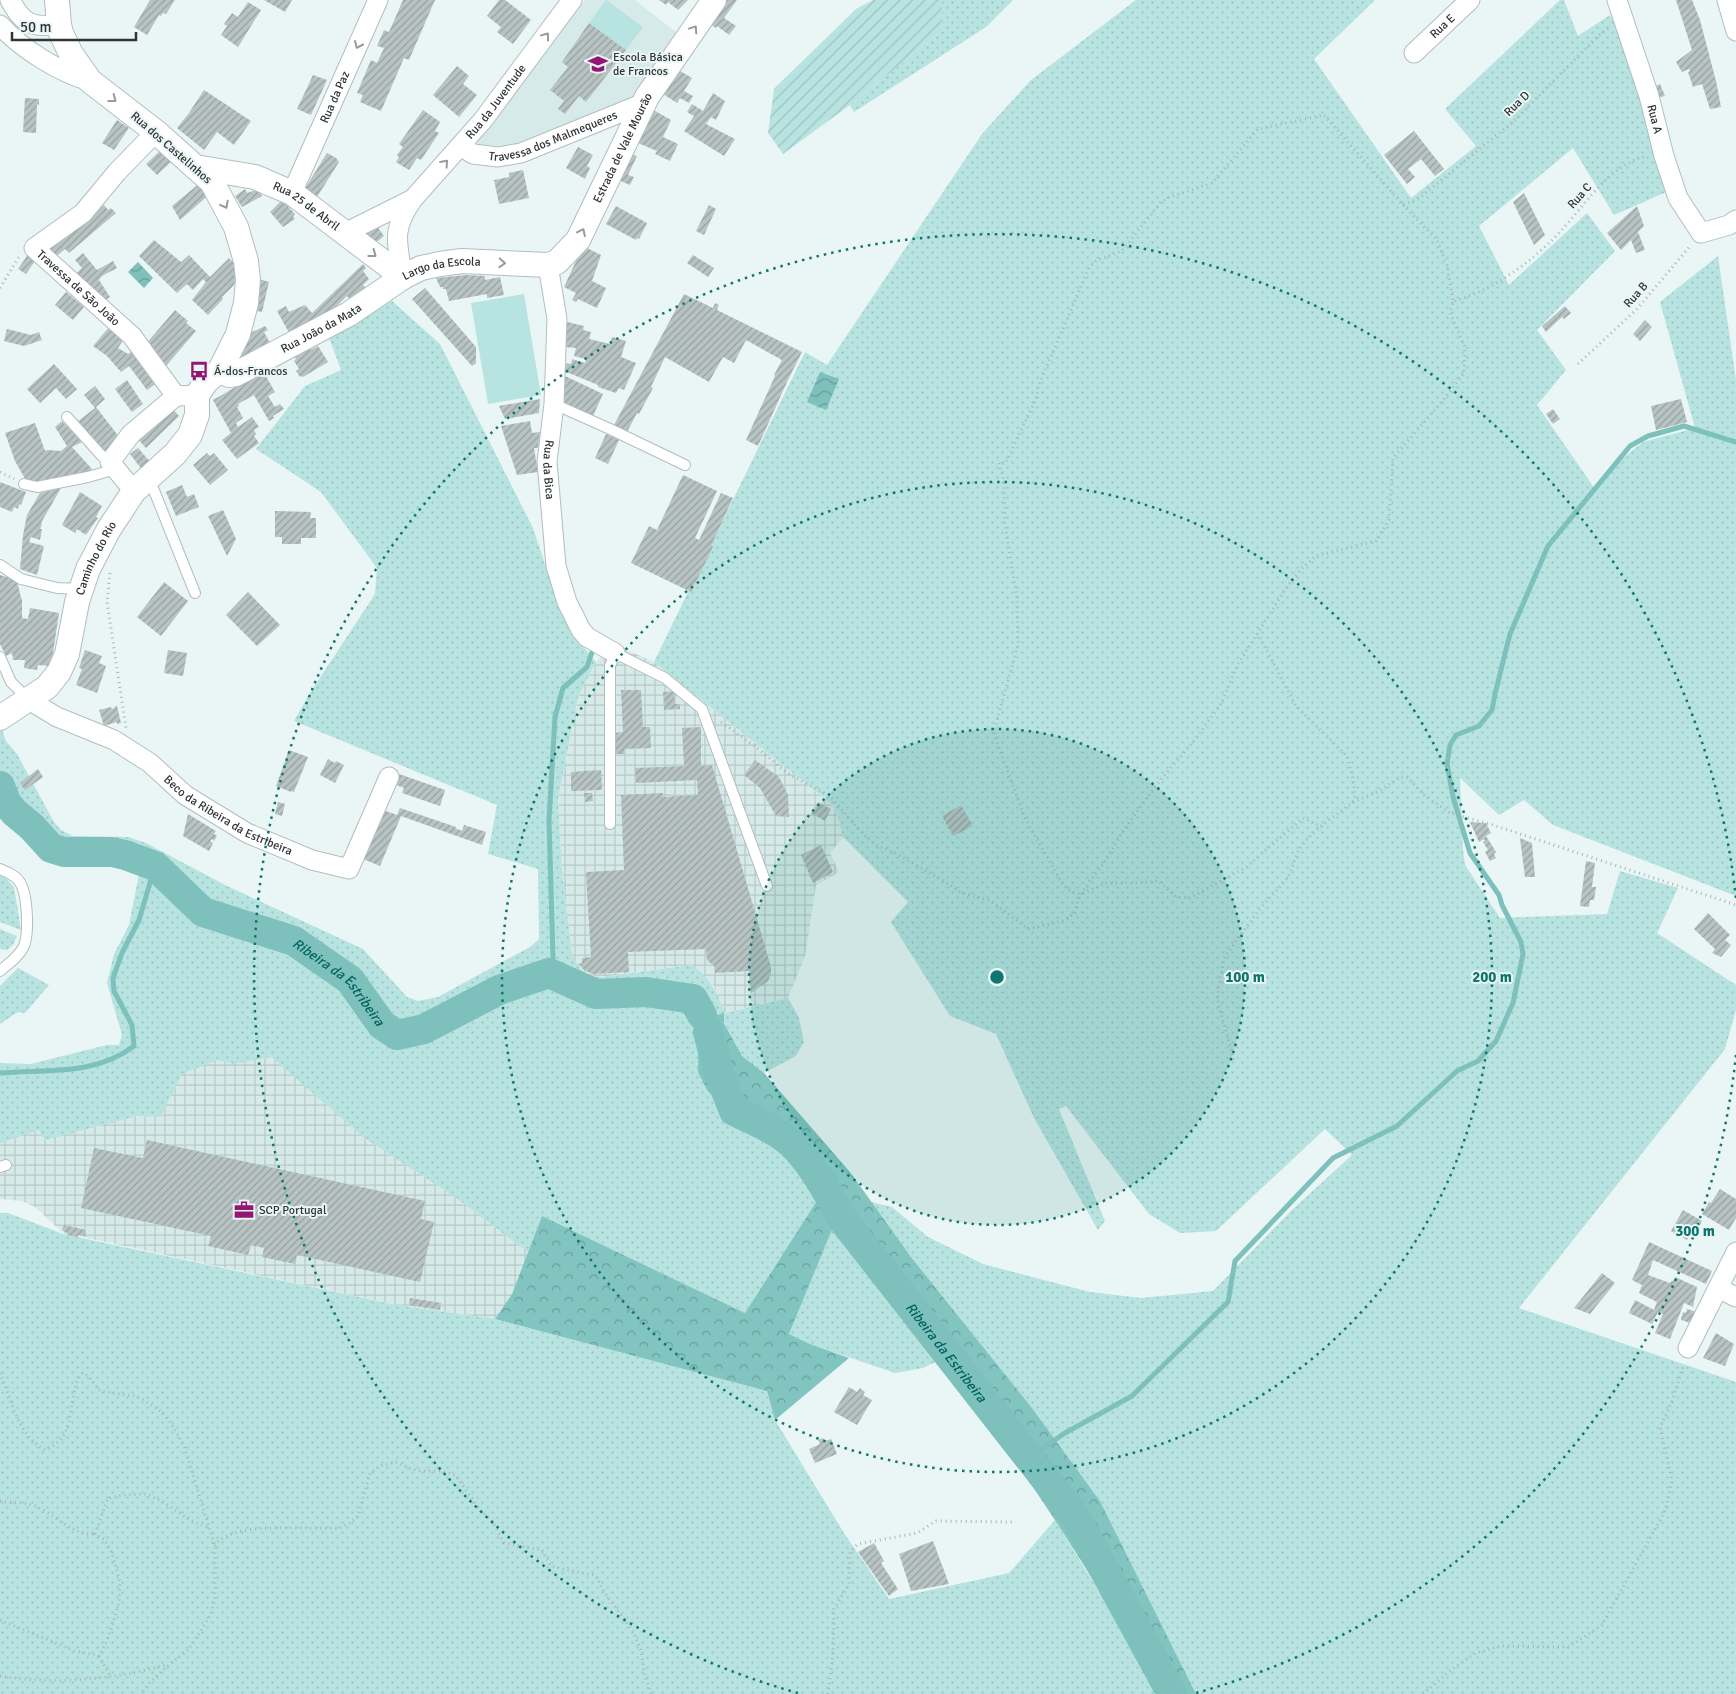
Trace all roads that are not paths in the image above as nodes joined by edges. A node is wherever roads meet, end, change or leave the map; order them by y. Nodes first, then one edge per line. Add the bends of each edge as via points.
1 (10, 0) edge
2 (57, 0) edge
3 (378, 0) edge
4 (572, 0) edge
5 (714, 0) edge
6 (1470, 0) edge
7 (1727, 0) edge
8 (1620, 8) edge
9 (0, 25) edge
10 (59, 25) junction
11 (1736, 31) edge
12 (1414, 53) dead end
13 (90, 81) junction
14 (644, 103) junction
15 (156, 132) junction
16 (460, 146) junction
17 (195, 167) junction
18 (292, 193) junction
19 (412, 199) junction
20 (1736, 220) edge
21 (345, 233) junction
22 (548, 265) junction
23 (403, 277) junction
24 (228, 372) junction
25 (187, 396) junction
26 (554, 404) junction
27 (67, 417) dead end
28 (685, 464) dead end
29 (113, 466) junction
30 (24, 484) dead end
31 (142, 484) junction
32 (0, 566) edge
33 (82, 589) junction
34 (195, 593) dead end
35 (615, 653) junction
36 (0, 657) edge
37 (29, 700) junction
38 (0, 718) edge
39 (389, 777) dead end
40 (610, 824) dead end
41 (0, 869) edge
42 (767, 886) dead end
43 (0, 972) edge
44 (1736, 1252) edge
45 (1718, 1288) junction
46 (1736, 1297) edge
47 (1688, 1348) road end

1 - 10 street via 18,14 33,25
2 - 10 street, Rua dos Castelinhos
3 -> 18 street, Rua da Paz
16 -> 4 street, Rua da Juventude via 484,120
14 -> 5 street, Estrada de Vale Mourão
6 - 12 street, Rua E
7 - 11 street
8 - 20 street, Rua A via 1678,198 1701,233
9 - 13 street via 21,46 74,77
10 - 13 street, Rua dos Castelinhos via 71,54
13 -> 15 street, Rua dos Castelinhos
14 - 16 street, Travessa dos Malmequeres via 521,154 498,157 473,154
22 -> 14 street, Estrada de Vale Mourão via 556,262 578,240
15 - 17 street, Rua dos Castelinhos
15 - 25 street, Travessa de São João via 83,213 34,248 132,336
19 -> 16 street, Rua da Juventude
17 - 18 street, Rua 25 de Abril via 255,177
17 -> 24 street, Rua dos Castelinhos via 212,182 224,202 246,260 246,303
18 - 21 street, Rua 25 de Abril
19 - 21 street
19 - 23 street, Largo da Escola via 398,228
21 -> 23 street, Rua 25 de Abril
23 -> 22 street, Largo da Escola via 431,265 462,261
22 - 26 street, Rua da Bica via 557,319
23 - 24 street, Rua João da Mata via 350,314
24 - 25 street
25 - 29 street via 131,434
25 - 31 street, Caminho do Rio via 197,415 190,435 175,454
26 - 28 lane
26 - 35 street, Rua da Bica via 546,462 556,566 567,602 581,630
27 - 29 lane
29 - 30 lane via 88,477 37,487
29 - 31 street
31 - 33 street, Caminho do Rio via 109,529
31 - 34 lane
32 - 33 lane via 21,579 57,588
33 - 37 street, Caminho do Rio via 67,654 59,672 47,687
35 - 40 lane via 610,666
35 - 42 lane via 665,678 702,709
36 - 37 lane via 11,682
37 - 38 street, Caminho do Rio
37 - 39 street, Beco da Ribeira da Estribeira via 57,717 114,740 150,763 185,795 247,833 312,860 349,869
41 - 43 lane via 20,882 27,922 24,946
44 - 45 street
45 - 46 street
45 - 47 street

